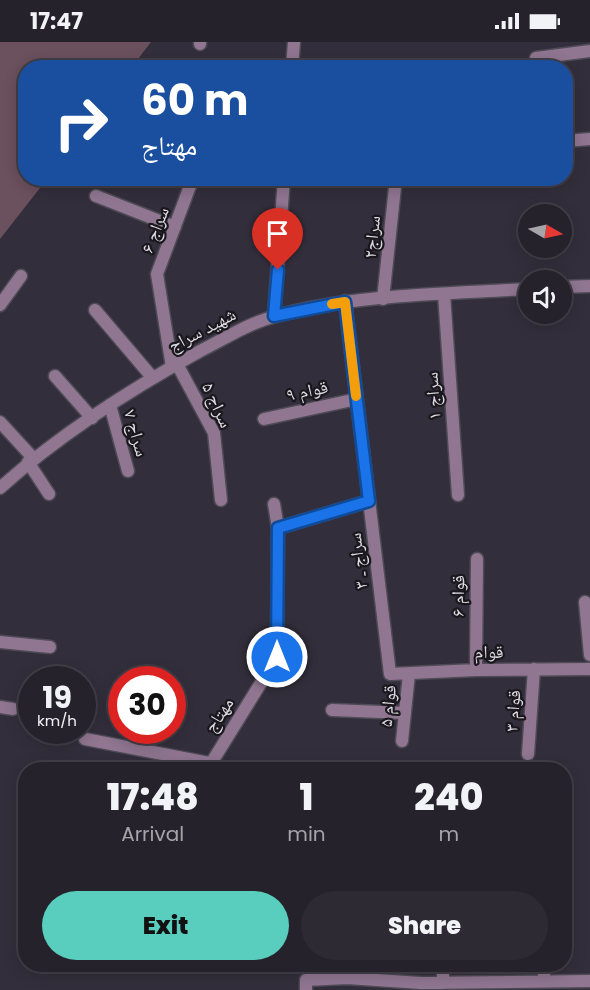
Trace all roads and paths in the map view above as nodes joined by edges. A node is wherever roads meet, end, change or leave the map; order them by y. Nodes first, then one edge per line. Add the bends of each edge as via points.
1 (294, 42) edge
2 (590, 51) edge
3 (536, 58) dead end
4 (293, 60) edge
5 (590, 140) edge
6 (573, 141) edge
7 (190, 186) edge
8 (283, 186) edge
9 (395, 186) edge
10 (96, 196) dead end
11 (175, 227) junction
12 (21, 276) dead end
13 (590, 286) edge
14 (572, 287) edge
15 (518, 290) edge
16 (444, 294) junction
17 (383, 298) junction
18 (345, 302) junction
19 (0, 305) edge
20 (95, 310) dead end
21 (274, 316) junction
22 (174, 365) junction
23 (55, 376) dead end
24 (152, 377) junction
25 (357, 399) junction
26 (110, 405) junction
27 (92, 418) junction
28 (264, 418) dead end
29 (0, 422) edge
30 (31, 461) junction
31 (128, 471) dead end
32 (0, 488) edge
33 (49, 494) dead end
34 (458, 495) dead end
35 (221, 500) dead end
36 (369, 501) junction
37 (274, 504) dead end
38 (278, 528) junction
39 (477, 559) dead end
40 (585, 602) dead end
41 (0, 642) edge
42 (50, 647) dead end
43 (590, 655) edge
44 (534, 669) junction
45 (590, 669) edge
46 (476, 670) junction
47 (390, 674) joint
48 (409, 674) junction
49 (0, 707) edge
50 (13, 709) dead end
51 (332, 710) dead end
52 (405, 713) junction
53 (96, 741) edge
54 (402, 741) dead end
55 (528, 754) dead end
56 (190, 762) edge
57 (211, 762) edge
58 (347, 972) edge
59 (443, 972) edge
60 (544, 972) edge
61 (347, 978) junction
62 (544, 981) junction
63 (590, 981) edge
64 (443, 982) junction
65 (306, 985) edge
66 (421, 986) edge
67 (488, 986) edge

1 - 4 street
2 - 3 street
5 - 6 street
7 - 11 street, سراج ۶
8 - 21 street
9 - 17 street, سراج۲
10 - 11 street
11 - 22 street, سراج ۶ via 157,274
12 - 19 street
13 - 14 street
15 - 16 street, شهید سراج
16 - 17 street, شهید سراج
16 - 34 street, سراج ۱
17 - 18 street, شهید سراج
18 - 21 street, شهید سراج
18 - 25 street, سراج ـ ۳
20 - 24 street
21 - 22 street, شهید سراج
22 - 24 street, شهید سراج
22 - 35 street, سراج ۵ via 214,433
23 - 27 street
24 - 26 street, شهید سراج
25 - 28 street, قوام ۹
25 - 36 street, سراج ـ ۳
26 - 27 street, شهید سراج
26 - 31 street, سراج ۷
27 - 30 street, شهید سراج
29 - 30 street
30 - 32 street, شهید سراج
30 - 33 street
36 - 38 street
36 - 47 street, سراج ـ ۳
37 - 38 street, مهتاج
38 - 57 street, مهتاج via 277,657
39 - 46 street, قوام ۶
40 - 43 street
41 - 42 street
44 - 45 street, قوام
44 - 46 street, قوام
44 - 55 street, قوام ۳
46 - 48 street, قوام
47 - 48 street, قوام
48 - 52 street, قوام ۵
49 - 50 street
51 - 52 street
52 - 54 street, قوام ۵
53 - 56 street
58 - 61 street
59 - 64 street
60 - 62 street
61 - 65 street
61 - 66 street
62 - 63 street
62 - 67 street
64 - 66 street
64 - 67 street

